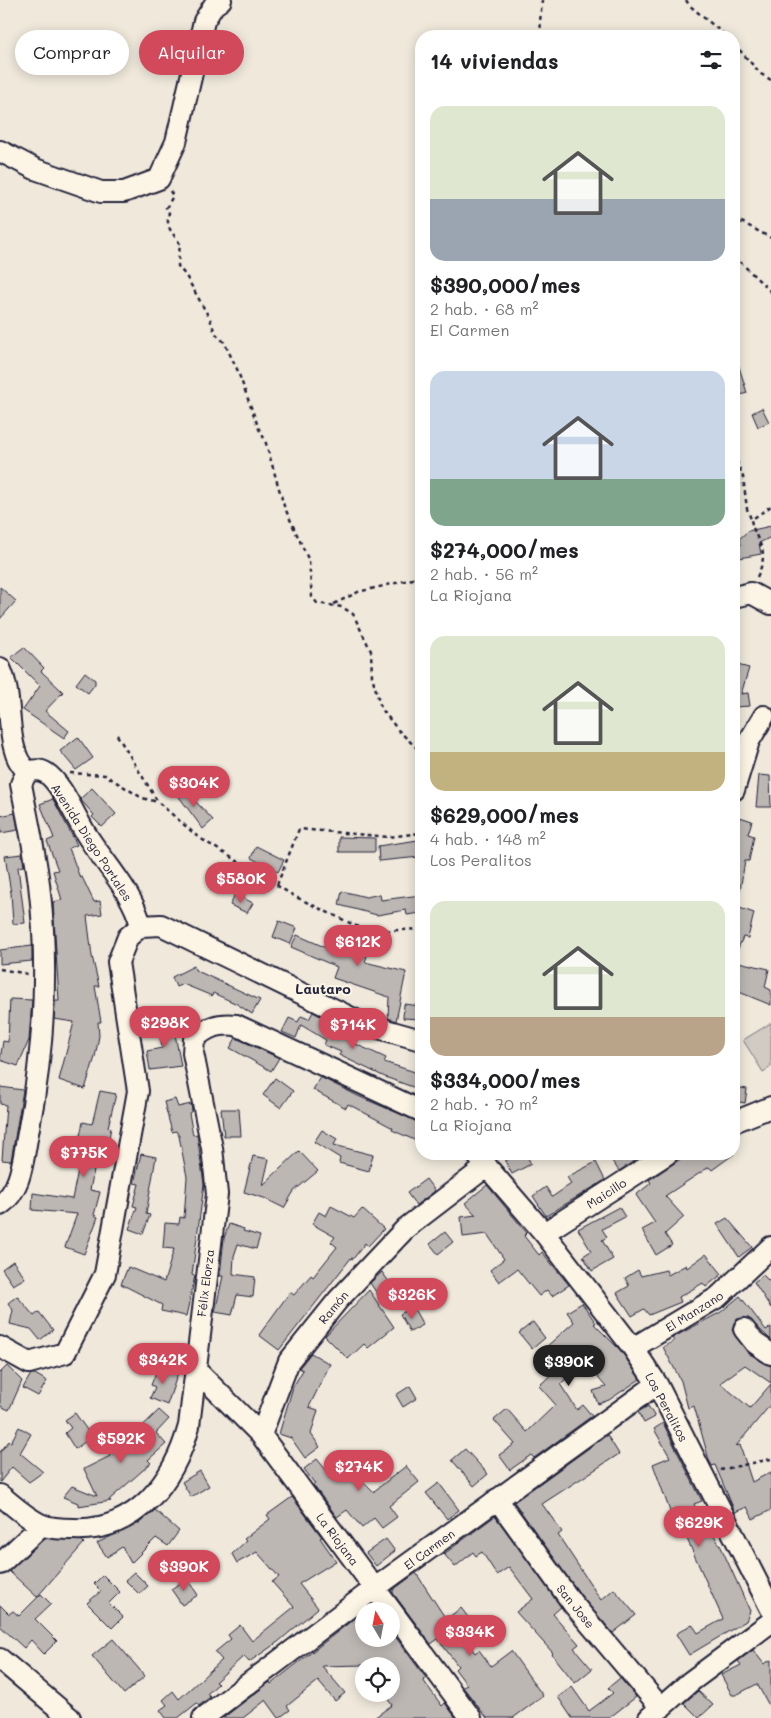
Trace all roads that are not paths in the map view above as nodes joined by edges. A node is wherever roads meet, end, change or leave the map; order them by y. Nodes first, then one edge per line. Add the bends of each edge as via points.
1 (220, 0) edge
2 (0, 151) edge
3 (742, 595) edge
4 (771, 604) edge
5 (0, 668) edge
6 (764, 716) dead end
7 (740, 770) edge
8 (27, 772) junction
9 (141, 926) junction
10 (415, 1038) edge
11 (415, 1107) edge
12 (771, 1107) edge
13 (740, 1120) edge
14 (481, 1160) edge
15 (658, 1160) edge
16 (0, 1205) edge
17 (544, 1232) junction
18 (771, 1247) edge
19 (744, 1329) dead end
20 (0, 1346) edge
21 (634, 1348) junction
22 (771, 1354) edge
23 (195, 1369) junction
24 (657, 1384) junction
25 (261, 1435) junction
26 (0, 1495) edge
27 (497, 1499) junction
28 (42, 1526) junction
29 (0, 1564) edge
30 (375, 1588) junction
31 (771, 1609) edge
32 (771, 1622) edge
33 (0, 1659) edge
34 (655, 1713) edge
35 (70, 1718) edge
36 (203, 1718) edge
37 (471, 1718) edge

1 - 2 street via 204,21 176,142 159,179 124,192 100,192 35,169
3 - 4 street
5 - 8 street via 6,680 18,759
6 - 7 street via 749,741
8 - 9 street, Avenida Diego Portales via 46,772 58,788 136,910
8 - 16 street via 21,784 39,883 44,1012 34,1101 20,1178 8,1199
9 - 10 street via 161,925 364,1024
9 - 20 street via 128,937 118,962 138,1091 105,1274 65,1353 29,1363
11 - 23 street, Félix Elorza via 236,1025 221,1024 204,1030 194,1039 193,1053 212,1148 217,1194
12 - 13 street
14 - 17 street, Los Peralitos
14 - 25 street, Ramón via 406,1228 338,1300 290,1361
15 - 17 street, Maicillo
17 - 21 street, Los Peralitos
18 - 21 street, El Manzano via 718,1297
19 - 22 street via 755,1343
21 - 24 street, Los Peralitos
23 - 25 street, La Riojana
23 - 28 street, Félix Elorza via 189,1426 182,1452 163,1484 140,1508 118,1523 92,1530
24 - 27 street, El Carmen
24 - 31 street, Los Peralitos
25 - 30 street, La Riojana
26 - 28 street
27 - 30 street, El Carmen
27 - 34 street, San Jose
28 - 29 street
30 - 36 street, El Carmen
30 - 37 street, La Riojana
32 - 34 street via 690,1682
33 - 35 street

